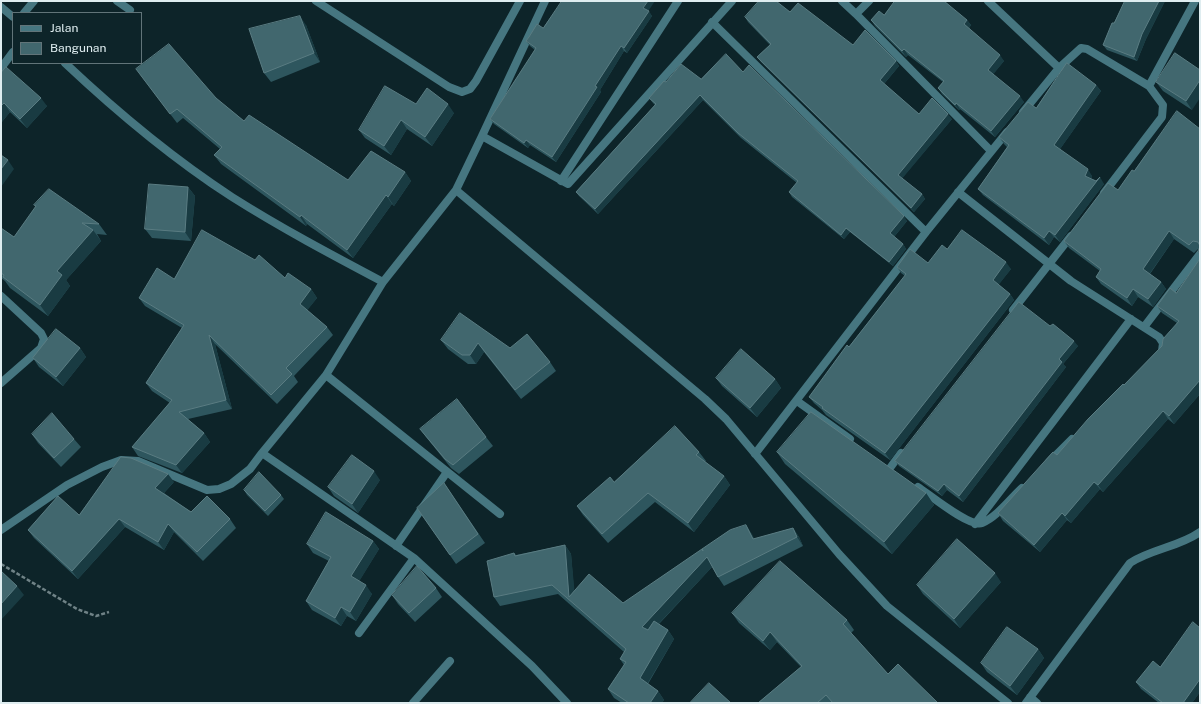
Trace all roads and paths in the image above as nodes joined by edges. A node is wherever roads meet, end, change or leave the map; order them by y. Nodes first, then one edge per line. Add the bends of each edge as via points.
1 (34, 1) edge
2 (117, 1) edge
3 (316, 1) edge
4 (520, 1) edge
5 (544, 1) edge
6 (678, 1) edge
7 (732, 1) edge
8 (842, 1) edge
9 (869, 1) edge
10 (988, 1) edge
11 (1195, 1) edge
12 (1, 7) edge
13 (130, 10) dead end
14 (25, 12) edge
15 (856, 14) junction
16 (12, 16) edge
17 (712, 22) junction
18 (12, 53) edge
19 (66, 64) edge
20 (1, 68) edge
21 (1059, 68) junction
22 (1149, 86) junction
23 (482, 136) junction
24 (991, 151) junction
25 (562, 181) junction
26 (456, 190) junction
27 (958, 192) junction
28 (1096, 203) edge
29 (1078, 227) edge
30 (926, 232) junction
31 (1199, 259) edge
32 (1050, 264) junction
33 (383, 282) junction
34 (1, 296) edge
35 (1131, 319) junction
36 (1006, 320) edge
37 (1144, 327) junction
38 (1157, 356) edge
39 (326, 375) junction
40 (1, 383) edge
41 (797, 401) junction
42 (1079, 432) edge
43 (909, 443) edge
44 (859, 446) edge
45 (262, 453) junction
46 (755, 454) junction
47 (890, 468) edge
48 (1040, 470) edge
49 (446, 472) junction
50 (909, 481) edge
51 (1029, 481) edge
52 (500, 514) dead end
53 (975, 524) junction
54 (1, 530) edge
55 (1199, 534) edge
56 (396, 546) junction
57 (414, 558) junction
58 (1, 564) edge
59 (109, 612) dead end
60 (359, 633) dead end
61 (450, 662) dead end
62 (1028, 700) edge
63 (413, 703) edge
64 (567, 703) edge
65 (1008, 703) edge
66 (1037, 703) edge

1 - 14 street
2 - 13 street
3 - 4 street via 449,87 462,92 470,89 476,81
5 - 23 street
6 - 25 street
7 - 17 street
8 - 15 street
9 - 15 street
10 - 21 street
11 - 22 street
12 - 16 street
15 - 24 street
17 - 25 street via 571,182 568,184
17 - 30 street
18 - 20 street
19 - 33 street via 116,110 179,160 227,193
21 - 22 street via 1081,48 1088,49
21 - 24 street
22 - 28 street via 1163,104 1162,117
23 - 25 street
23 - 26 street
24 - 27 street
26 - 33 street
26 - 46 street via 705,399 726,419
27 - 30 street
27 - 32 street
29 - 32 street
30 - 41 street
31 - 37 street
32 - 35 street via 1071,281
32 - 36 street
33 - 39 street
34 - 40 street via 41,333 44,339 41,348
35 - 37 street
35 - 53 street
37 - 38 street via 1159,337 1163,343 1163,350
39 - 45 street
39 - 49 street
41 - 44 street
41 - 46 street
42 - 48 street
43 - 47 street
45 - 54 street via 250,469 231,484 207,490 138,461 121,460 67,485
45 - 56 street
46 - 65 street via 839,554 888,606
49 - 52 street
49 - 56 street
50 - 53 street
51 - 53 street via 995,514 982,523
55 - 62 street via 1130,564
56 - 57 street
57 - 60 street
57 - 64 street via 526,661
58 - 59 path via 77,609 96,616
61 - 63 street
62 - 66 street

